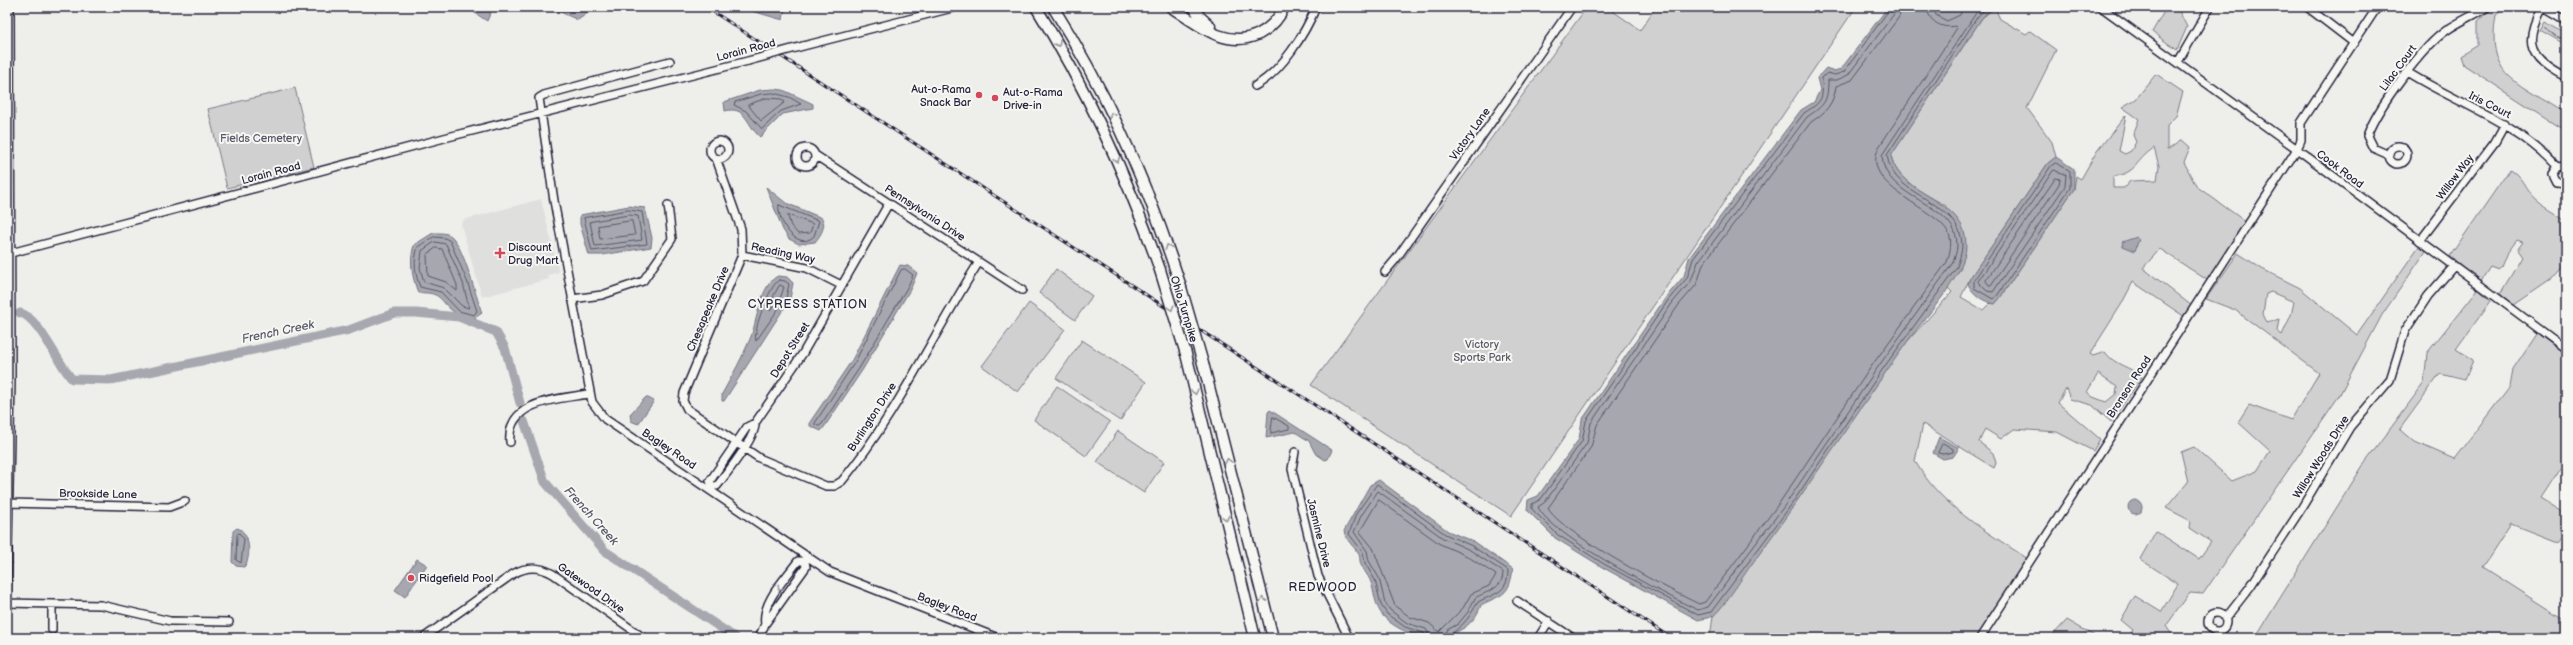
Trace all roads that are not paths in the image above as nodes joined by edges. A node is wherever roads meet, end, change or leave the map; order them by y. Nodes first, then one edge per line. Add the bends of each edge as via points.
1 (10, 7) edge
2 (956, 7) edge
3 (1054, 7) edge
4 (1171, 7) edge
5 (1194, 7) edge
6 (1279, 7) edge
7 (1284, 7) edge
8 (1316, 7) edge
9 (1572, 7) edge
10 (2101, 7) edge
11 (2210, 7) edge
12 (2307, 7) edge
13 (2487, 7) edge
14 (2543, 7) edge
15 (1037, 9) edge
16 (2376, 9) dead end
17 (2566, 20) edge
18 (2354, 43) junction
19 (670, 61) dead end
20 (2178, 62) junction
21 (2407, 72) junction
22 (2566, 77) edge
23 (1255, 86) dead end
24 (541, 115) junction
25 (2505, 124) junction
26 (2297, 149) junction
27 (2389, 154) dead end
28 (815, 155) dead end
29 (716, 158) dead end
30 (2566, 166) edge
31 (2557, 167) junction
32 (2566, 184) edge
33 (889, 203) junction
34 (668, 205) dead end
35 (2420, 241) junction
36 (8, 254) edge
37 (742, 256) junction
38 (979, 262) junction
39 (2454, 266) junction
40 (1385, 272) dead end
41 (841, 285) junction
42 (1022, 290) dead end
43 (572, 299) junction
44 (2566, 349) edge
45 (588, 394) junction
46 (755, 423) junction
47 (9, 429) edge
48 (510, 442) dead end
49 (736, 442) junction
50 (744, 448) junction
51 (1295, 452) dead end
52 (711, 488) junction
53 (185, 501) dead end
54 (9, 503) junction
55 (806, 559) junction
56 (7, 598) edge
57 (1518, 601) dead end
58 (7, 603) edge
59 (52, 604) junction
60 (2225, 618) dead end
61 (1549, 621) junction
62 (229, 622) dead end
63 (52, 630) dead end
64 (423, 638) edge
65 (644, 638) edge
66 (758, 638) edge
67 (998, 638) edge
68 (1256, 638) edge
69 (1273, 638) edge
70 (1349, 638) edge
71 (1538, 638) edge
72 (1573, 638) edge
73 (1980, 638) edge

1 - 36 street
2 - 24 street, Lorain Road, bridge
69 -> 3 highway, Ohio Turnpike, bridge via 1204,367 1157,217 1129,150
4 - 7 highway via 1215,34 1234,39 1250,37 1265,30 1277,20
5 - 6 highway via 1210,26 1224,33 1237,35 1253,32 1263,26
8 - 23 street via 1306,30 1273,73
9 - 40 street, Victory Lane
10 - 20 street, Cook Road
11 - 20 street
12 - 18 street
13 - 21 street, Lilac Court via 2435,39 2423,50
14 - 17 street
14 - 22 street via 2532,25 2531,45 2540,62
15 -> 68 highway, Ohio Turnpike, bridge via 1073,71 1108,140 1139,212 1160,270 1186,354
16 - 18 street
18 - 26 street via 2300,123 2301,140
19 - 24 street via 542,95 538,100
20 - 26 street, Cook Road
21 - 25 street, Iris Court via 2430,87
21 - 27 street, Lilac Court via 2367,136 2368,143 2373,148
24 - 36 street, Lorain Road via 448,137
24 - 43 street, Bagley Road
25 - 31 street, Iris Court
25 - 35 street, Willow Way via 2495,142
26 - 35 street, Cook Road
26 - 73 street, Bronson Road
28 - 33 street, Pennsylvania Drive
29 - 37 street, Chesapeake Drive via 741,229
30 - 31 street
31 - 32 street via 2552,175 2554,181
33 - 38 street, Pennsylvania Drive
33 - 41 street, Depot Street
34 - 43 street via 672,239 645,279 607,293
35 - 39 street, Cook Road
36 - 47 street
37 - 41 street, Reading Way via 807,268
37 - 49 street, Chesapeake Drive via 682,398 687,409
38 - 42 street, Pennsylvania Drive
38 - 50 street, Burlington Drive via 892,410 837,485 826,486 763,460
39 - 44 street, Cook Road
39 - 60 street, Willow Woods Drive via 2428,296 2405,331 2390,380 2350,427 2250,587
41 - 46 street, Depot Street via 803,353
43 - 45 street, Bagley Road
45 - 48 street via 529,407 510,430
45 - 52 street, Bagley Road via 596,410 605,419
46 - 49 street, Depot Street via 747,426
46 - 50 street, Depot Street via 753,433
47 - 54 street
49 - 50 street, Burlington Drive
49 - 52 street, Depot Street via 710,481
50 - 52 street, Depot Street via 717,486
51 - 70 street, Jasmine Drive via 1292,469 1318,576
52 - 55 street, Bagley Road
53 - 54 street, Brookside Lane via 169,507
54 - 56 street
55 - 66 street via 806,567 765,624
55 - 67 street, Bagley Road via 844,578
57 - 61 street
58 - 59 street
59 - 62 street via 106,605 170,621
59 - 63 street
61 - 71 street
61 - 72 street
64 - 65 street, Gatewood Drive via 514,574 530,567 552,574

